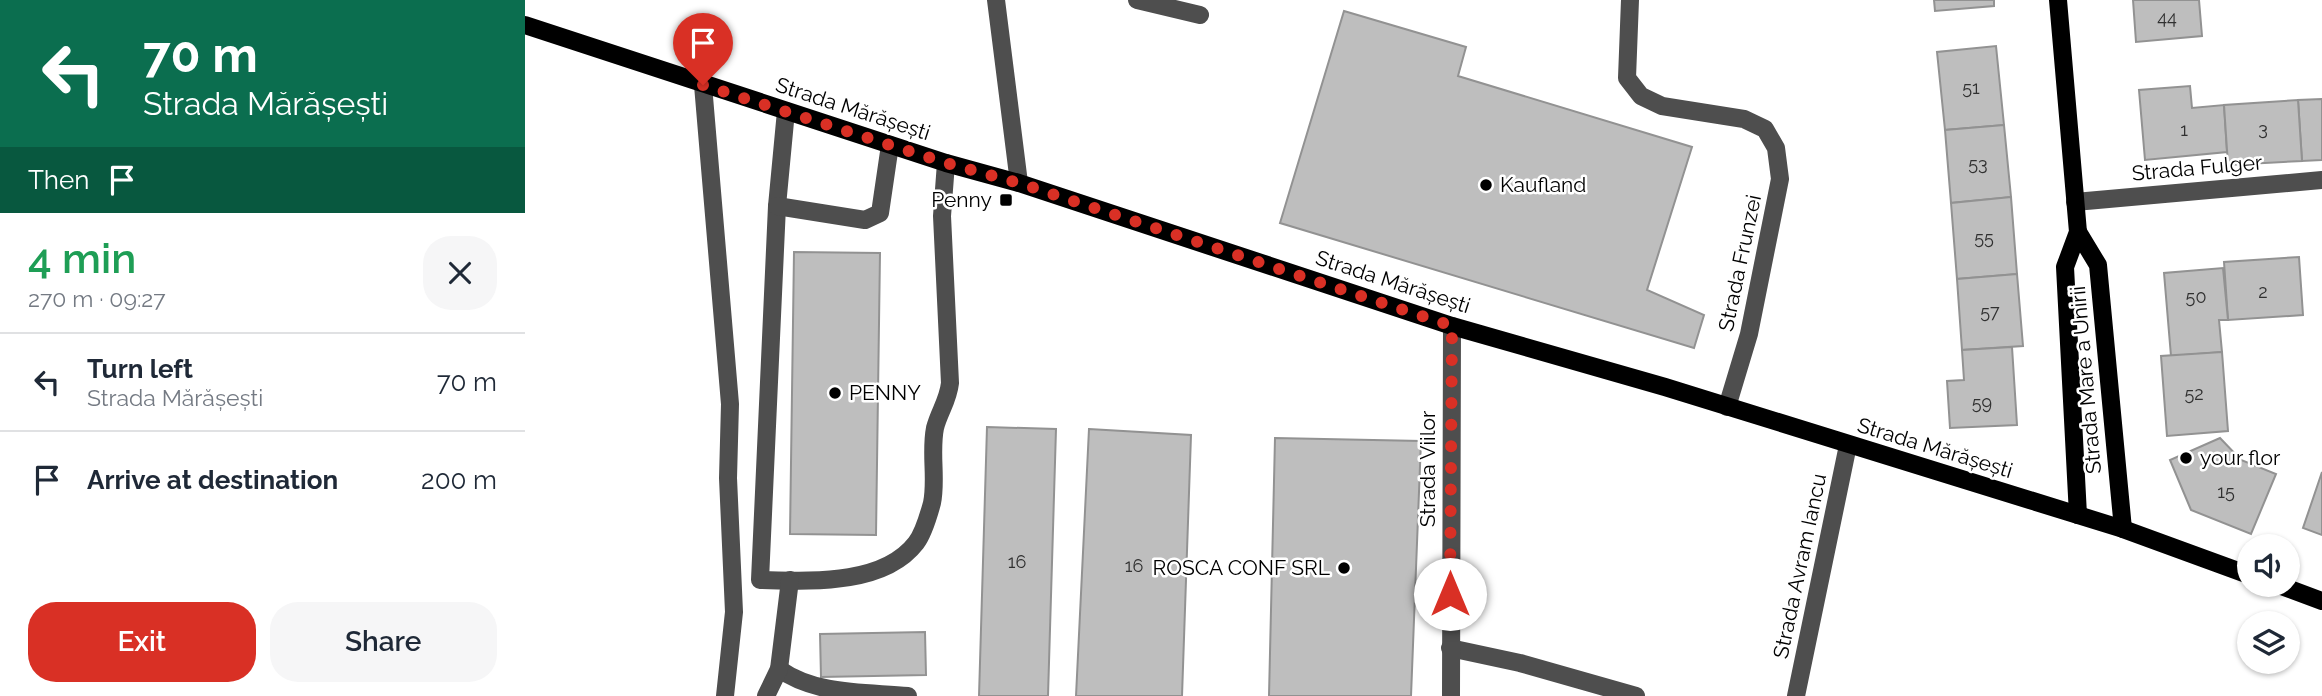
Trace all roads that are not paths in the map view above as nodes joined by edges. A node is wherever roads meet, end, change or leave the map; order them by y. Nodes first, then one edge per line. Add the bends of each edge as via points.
1 (996, 0) edge
2 (1137, 0) edge
3 (1630, 0) edge
4 (2058, 0) edge
5 (1200, 15) dead end
6 (525, 25) edge
7 (703, 85) junction
8 (786, 111) junction
9 (890, 145) junction
10 (946, 163) junction
11 (2322, 180) edge
12 (1019, 183) junction
13 (2075, 202) junction
14 (777, 206) junction
15 (2078, 232) junction
16 (1452, 326) junction
17 (1727, 407) junction
18 (1848, 445) junction
19 (2078, 515) junction
20 (2123, 529) junction
21 (2237, 571) edge
22 (760, 580) junction
23 (790, 580) junction
24 (734, 581) junction
25 (2300, 593) edge
26 (2322, 601) edge
27 (1450, 648) junction
28 (779, 669) junction
29 (725, 696) edge
30 (766, 696) edge
31 (908, 696) edge
32 (1451, 696) edge
33 (1636, 696) edge
34 (1796, 696) edge

1 - 12 street
2 - 5 street
3 - 17 street, Strada Frunzei via 1627,78 1641,96 1662,106 1744,119 1765,129 1776,148 1780,179 1749,334
4 - 13 main road, Strada Mare a Unirii
6 - 7 main road, Strada Mărășești
7 - 8 main road, Strada Mărășești
7 - 24 street via 730,404 728,478
8 - 9 main road, Strada Mărășești
8 - 14 street
9 - 10 main road, Strada Mărășești
9 - 14 street via 880,213 865,220
10 - 12 main road, Strada Mărășești
10 - 23 street via 941,216 950,383 935,428 932,503 917,543 897,559 866,575
11 - 13 street, Strada Fulger
12 - 16 main road, Strada Mărășești
13 - 15 main road, Strada Mare a Unirii
14 - 22 street
15 - 19 main road, Strada Mare a Unirii via 2065,267
15 - 20 main road, Strada Mare a Unirii via 2098,265
16 - 17 main road, Strada Mărășești
16 - 27 street, Strada Viilor
17 - 18 main road, Strada Mărășești
18 - 19 main road, Strada Mărășești
18 - 34 street, Strada Avram Iancu
19 - 20 main road, Strada Mărășești
20 - 21 main road, Strada Mărășești
22 - 23 street
22 - 24 street
23 - 28 street
24 - 29 street
25 - 26 main road
27 - 32 street, Strada Viilor
27 - 33 street
28 - 30 street
28 - 31 street via 796,681 823,689

